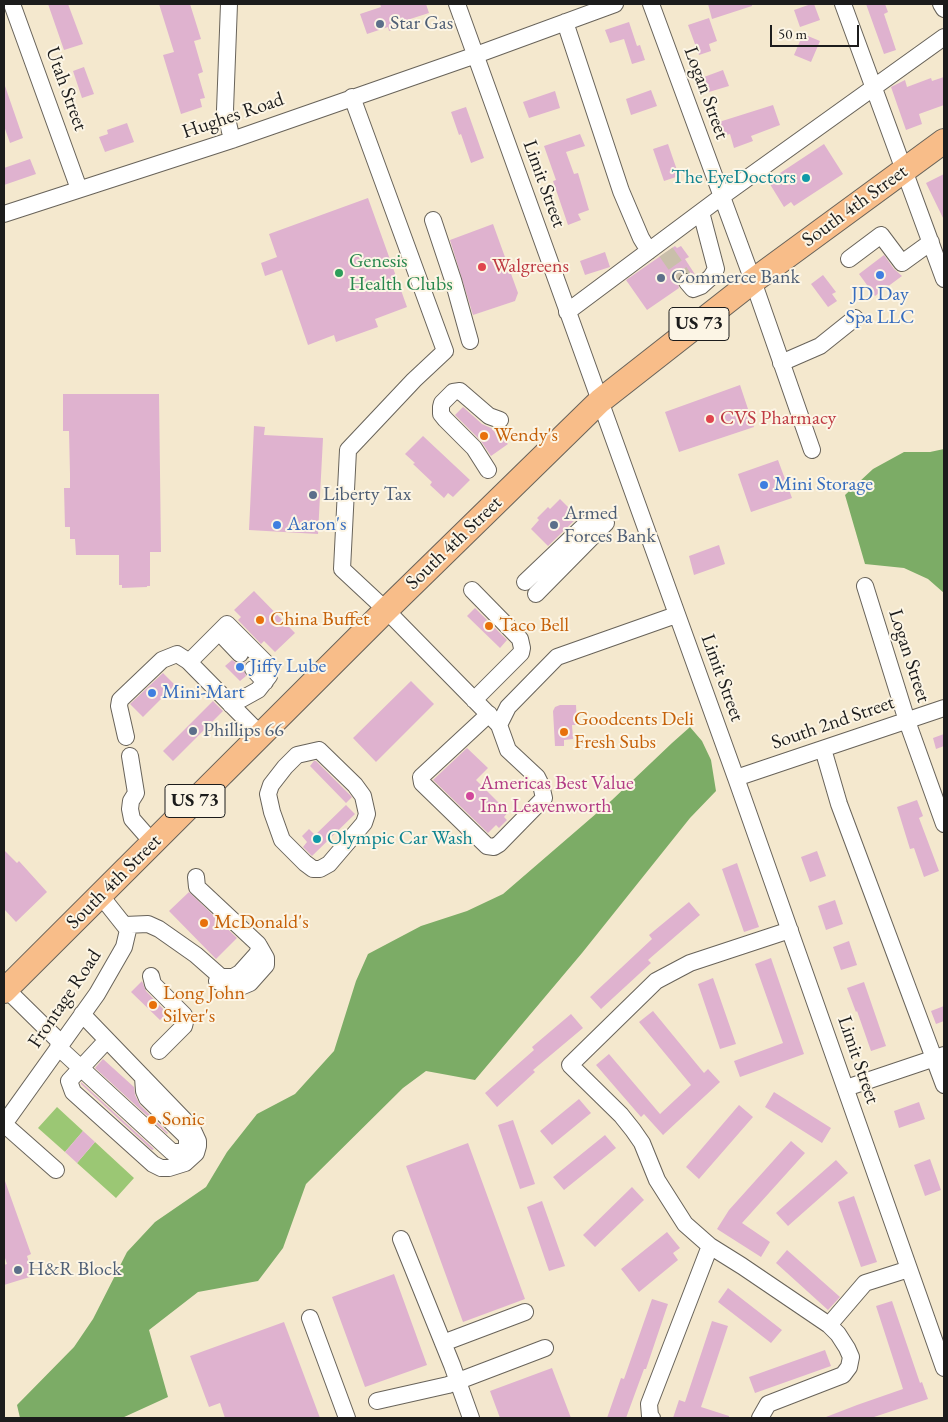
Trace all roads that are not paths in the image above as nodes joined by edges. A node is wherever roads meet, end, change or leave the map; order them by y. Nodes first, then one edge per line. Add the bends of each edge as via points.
1 (12, 4) edge
2 (229, 4) edge
3 (457, 4) edge
4 (615, 4) edge
5 (651, 4) edge
6 (843, 4) edge
7 (941, 4) edge
8 (944, 9) edge
9 (564, 22) junction
10 (944, 37) edge
11 (476, 55) junction
12 (874, 87) junction
13 (352, 97) junction
14 (232, 140) junction
15 (944, 141) edge
16 (904, 170) junction
17 (79, 189) junction
18 (721, 197) junction
19 (701, 212) junction
20 (4, 214) edge
21 (433, 220) dead end
22 (936, 245) edge
23 (658, 249) junction
24 (849, 259) dead end
25 (944, 279) edge
26 (687, 282) dead end
27 (753, 282) junction
28 (567, 312) junction
29 (855, 318) dead end
30 (470, 341) dead end
31 (781, 363) junction
32 (600, 401) junction
33 (500, 420) dead end
34 (812, 450) dead end
35 (488, 470) dead end
36 (606, 523) dead end
37 (865, 586) dead end
38 (531, 588) dead end
39 (472, 590) dead end
40 (386, 610) junction
41 (676, 615) junction
42 (223, 628) junction
43 (240, 654) dead end
44 (188, 662) junction
45 (253, 669) dead end
46 (265, 682) junction
47 (474, 700) junction
48 (231, 705) junction
49 (944, 708) edge
50 (494, 719) junction
51 (907, 721) junction
52 (261, 736) junction
53 (126, 737) dead end
54 (823, 749) junction
55 (130, 756) dead end
56 (285, 767) joint
57 (736, 778) junction
58 (944, 824) edge
59 (153, 843) junction
60 (196, 876) dead end
61 (101, 896) junction
62 (125, 925) junction
63 (790, 930) junction
64 (150, 976) dead end
65 (4, 989) edge
66 (82, 1014) junction
67 (107, 1040) junction
68 (60, 1045) junction
69 (159, 1051) dead end
70 (939, 1056) edge
71 (84, 1070) junction
72 (143, 1077) junction
73 (944, 1085) edge
74 (846, 1088) junction
75 (4, 1124) edge
76 (56, 1170) dead end
77 (401, 1240) dead end
78 (710, 1246) junction
79 (909, 1269) junction
80 (525, 1312) dead end
81 (310, 1318) dead end
82 (829, 1326) junction
83 (443, 1343) junction
84 (545, 1348) dead end
85 (944, 1368) edge
86 (458, 1382) junction
87 (377, 1401) dead end
88 (347, 1418) edge
89 (471, 1418) edge
90 (652, 1418) edge
91 (760, 1418) edge

1 - 17 street, Utah Street
2 - 14 street via 225,110
3 - 11 street, Limit Street
4 - 9 street, Hughes Road
5 - 18 street, Logan Street
6 - 12 street
7 - 8 street
9 - 11 street, Hughes Road
9 - 23 street via 621,190 641,238
10 - 12 street
11 - 13 street, Hughes Road
11 - 28 street, Limit Street
12 - 16 street
12 - 18 street
13 - 14 street, Hughes Road
13 - 40 street via 445,350 348,450 342,569
14 - 17 street, Hughes Road
15 - 16 highway, South 4th Street / US 73
16 - 22 street
16 - 27 highway, South 4th Street / US 73
17 - 20 street, Hughes Road
18 - 19 street
18 - 27 street, Logan Street
19 - 23 street
19 - 26 street via 716,269 700,286 693,289
21 - 30 street
22 - 24 street via 902,263 881,235
22 - 25 street
23 - 28 street
27 - 31 street, Logan Street
27 - 32 highway, South 4th Street / US 73
28 - 32 street, Limit Street
29 - 31 street via 820,346
31 - 34 street, Logan Street
32 - 40 highway, South 4th Street / US 73
32 - 41 street, Limit Street
33 - 35 street via 489,416 460,391 453,392 441,406 445,419 474,448
36 - 38 street via 586,524
37 - 51 street, Logan Street
39 - 47 street via 520,639 522,648 521,653
40 - 47 street
40 - 52 highway, South 4th Street / US 73
41 - 50 street via 557,657
41 - 57 street, Limit Street
42 - 43 street
42 - 44 street
42 - 46 street via 267,664 269,676
44 - 48 street
44 - 53 street via 177,654 162,660 120,700
45 - 46 street
46 - 48 street via 258,690
47 - 50 street
48 - 52 street
49 - 51 street, South 2nd Street
50 - 50 street via 421,777 422,784 487,846 494,847 544,798 537,777 508,750
51 - 54 street, South 2nd Street
51 - 58 street, Logan Street
52 - 59 highway, South 4th Street / US 73
54 - 57 street, South 2nd Street
54 - 70 street via 839,804
55 - 59 street via 136,793 131,800 132,818
56 - 56 street via 268,794 277,828 282,840 305,863 313,869 320,869 329,864 364,823 367,814 363,796 319,750 297,755
57 - 63 street, Limit Street
59 - 61 highway, South 4th Street / US 73
60 - 62 street via 197,887 258,944 257,954 240,973 221,977 159,929 148,924
61 - 62 street
61 - 65 highway, South 4th Street / US 73
62 - 66 street, Frontage Road via 128,930 124,947
63 - 74 street, Limit Street
63 - 78 street via 690,963 656,981 570,1066 633,1130 657,1180 685,1224
64 - 69 street via 153,984 184,1015 185,1022
65 - 68 street
66 - 67 street
66 - 68 street, Frontage Road
67 - 71 street
67 - 72 street
68 - 71 street
68 - 75 street, Frontage Road
70 - 73 street
70 - 74 street
71 - 72 street via 172,1152 182,1152 187,1147 188,1137 147,1098
71 - 72 street via 69,1081 73,1092 153,1164 169,1168 185,1163 196,1152 198,1141 192,1128
74 - 79 street, Limit Street
75 - 76 street
77 - 83 street
78 - 82 street
78 - 90 street via 650,1404
79 - 82 street via 865,1283
79 - 85 street, Limit Street
80 - 83 street
81 - 88 street
82 - 91 street via 847,1348 849,1367 843,1375 768,1404
83 - 86 street
84 - 86 street
86 - 87 street
86 - 89 street

